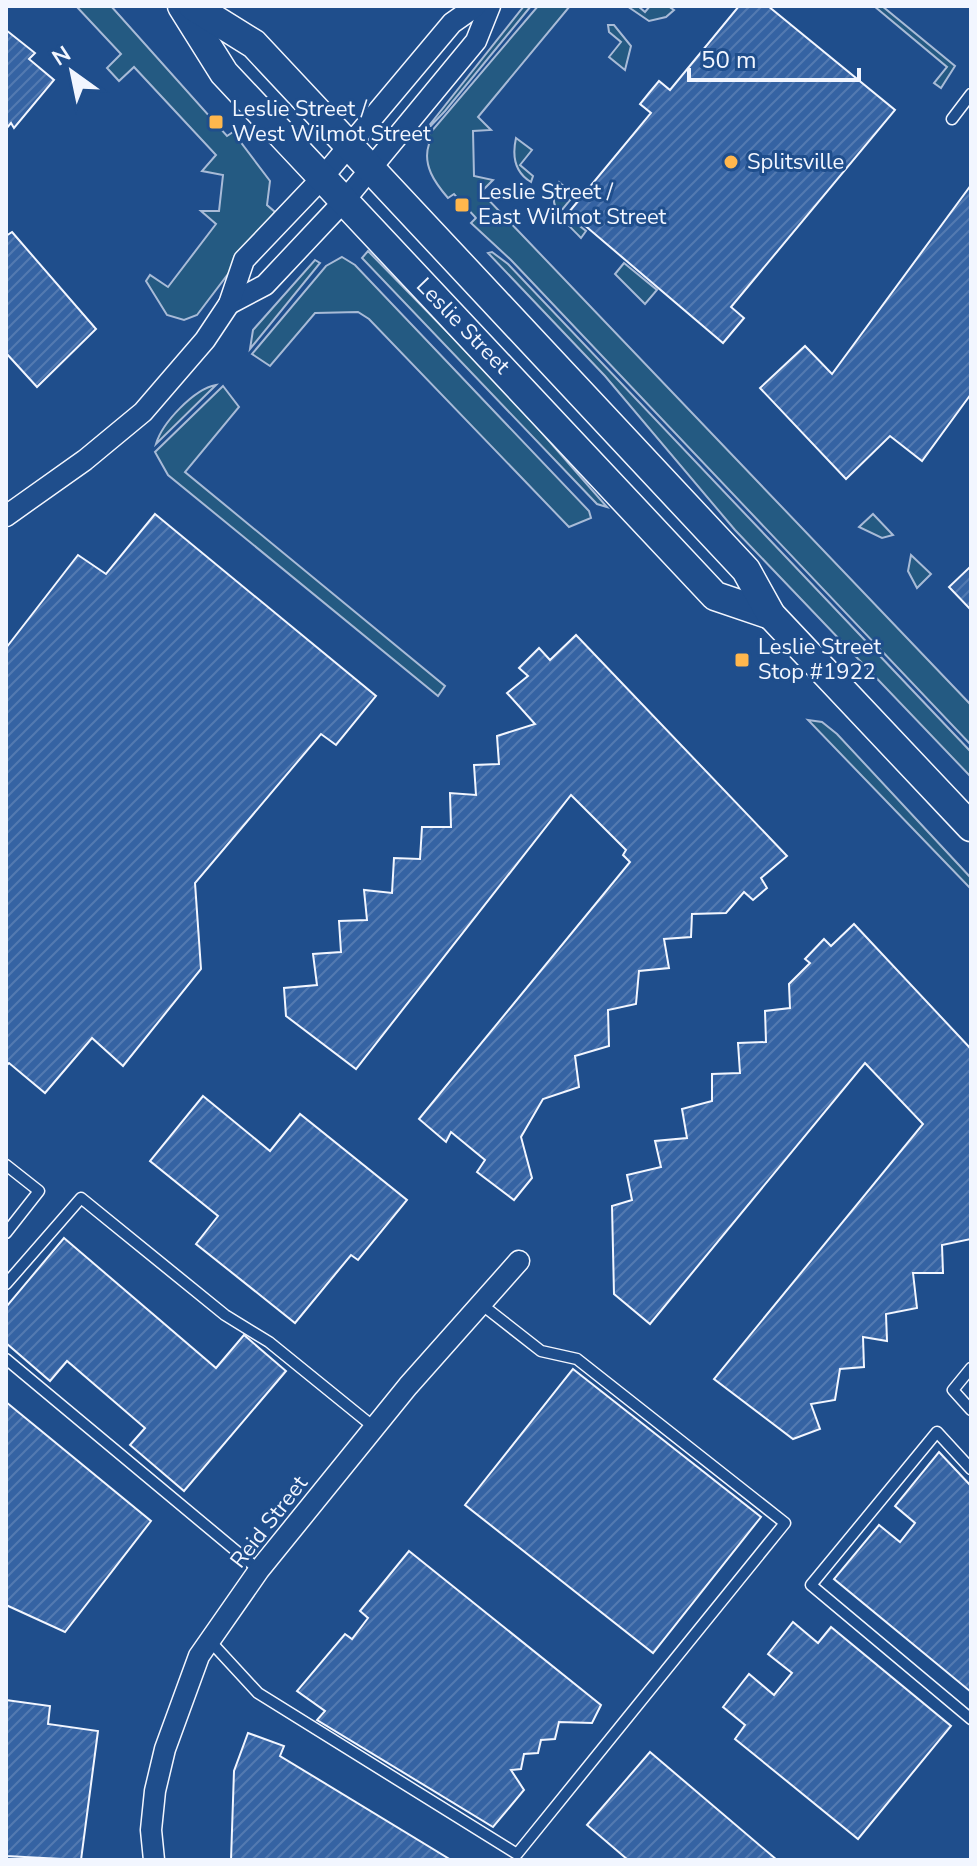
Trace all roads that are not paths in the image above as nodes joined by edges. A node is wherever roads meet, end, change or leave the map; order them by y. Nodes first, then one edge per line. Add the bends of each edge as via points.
1 (182, 6) edge
2 (193, 6) edge
3 (476, 6) edge
4 (490, 6) edge
5 (971, 94) edge
6 (952, 119) dead end
7 (348, 145) junction
8 (371, 168) junction
9 (322, 178) junction
10 (344, 201) junction
11 (229, 304) junction
12 (6, 516) edge
13 (771, 615) junction
14 (971, 827) edge
15 (6, 1165) edge
16 (6, 1233) edge
17 (519, 1261) dead end
18 (6, 1284) edge
19 (481, 1304) junction
20 (6, 1359) edge
21 (971, 1368) edge
22 (971, 1410) edge
23 (375, 1428) junction
24 (971, 1469) edge
25 (259, 1570) junction
26 (210, 1641) junction
27 (971, 1719) edge
28 (154, 1860) edge

1 - 9 main road, Leslie Street via 224,73
2 - 7 main road, Leslie Street via 254,44
3 - 7 street via 452,23
4 - 8 street via 476,41
5 - 6 lane
7 - 8 main road, Leslie Street
7 - 9 street
8 - 10 street
8 - 13 main road, Leslie Street via 746,570
9 - 10 main road, Leslie Street
9 - 11 street via 244,260
10 - 11 street via 265,285
10 - 13 main road, Leslie Street via 715,596
11 - 12 street via 143,412
13 - 14 main road, Leslie Street
15 - 16 lane via 39,1191
17 - 19 street, Reid Street
18 - 23 lane via 81,1198
19 - 23 street, Reid Street
19 - 26 lane via 541,1351 577,1359 785,1523 517,1854 258,1693
20 - 25 lane
21 - 22 lane via 953,1390
23 - 25 street, Reid Street
24 - 27 lane via 937,1432 811,1585
25 - 26 street, Reid Street
26 - 28 street, Reid Street via 199,1656 165,1749 151,1830

